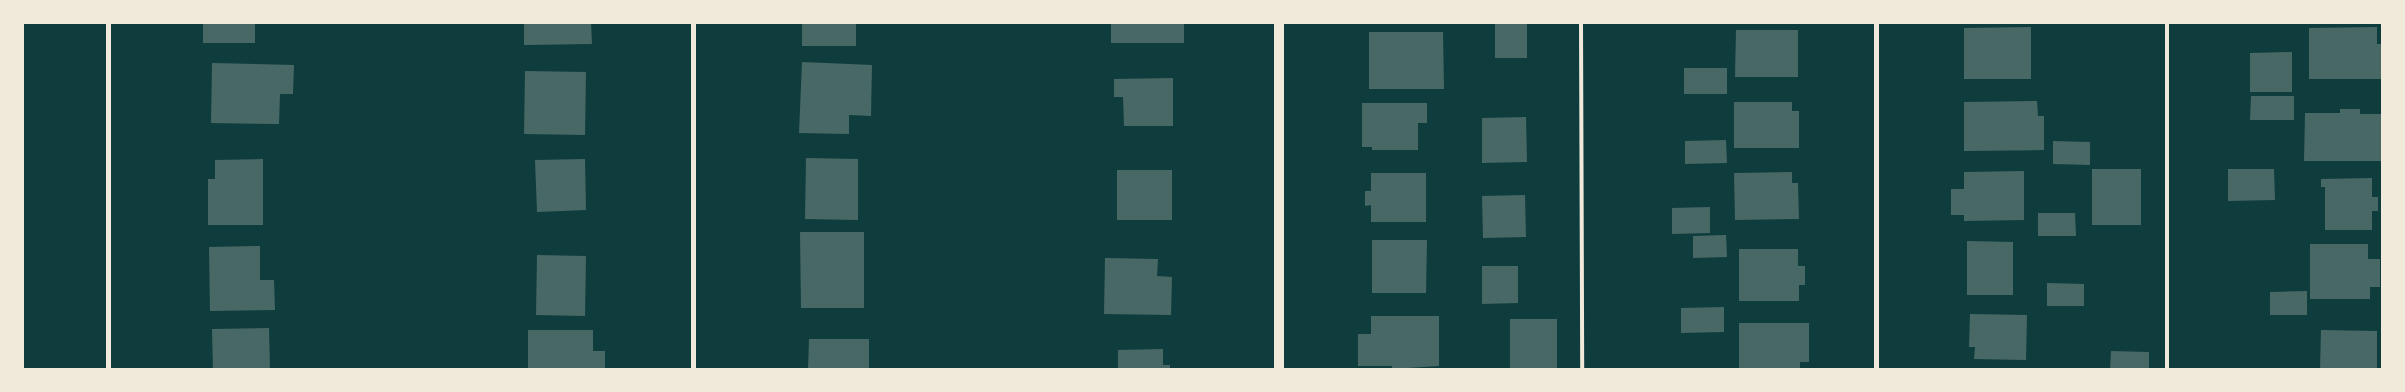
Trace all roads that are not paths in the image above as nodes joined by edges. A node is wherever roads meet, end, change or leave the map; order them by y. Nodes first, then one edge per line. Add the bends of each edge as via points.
1 (108, 22) edge
2 (693, 22) edge
3 (1279, 22) edge
4 (1581, 22) edge
5 (1876, 22) edge
6 (2167, 22) edge
7 (108, 370) edge
8 (693, 370) edge
9 (1279, 370) edge
10 (1582, 370) edge
11 (1876, 370) edge
12 (2167, 370) edge

1 - 7 street
2 - 8 street
3 - 9 main road
4 - 10 lane
5 - 11 street
6 - 12 lane

